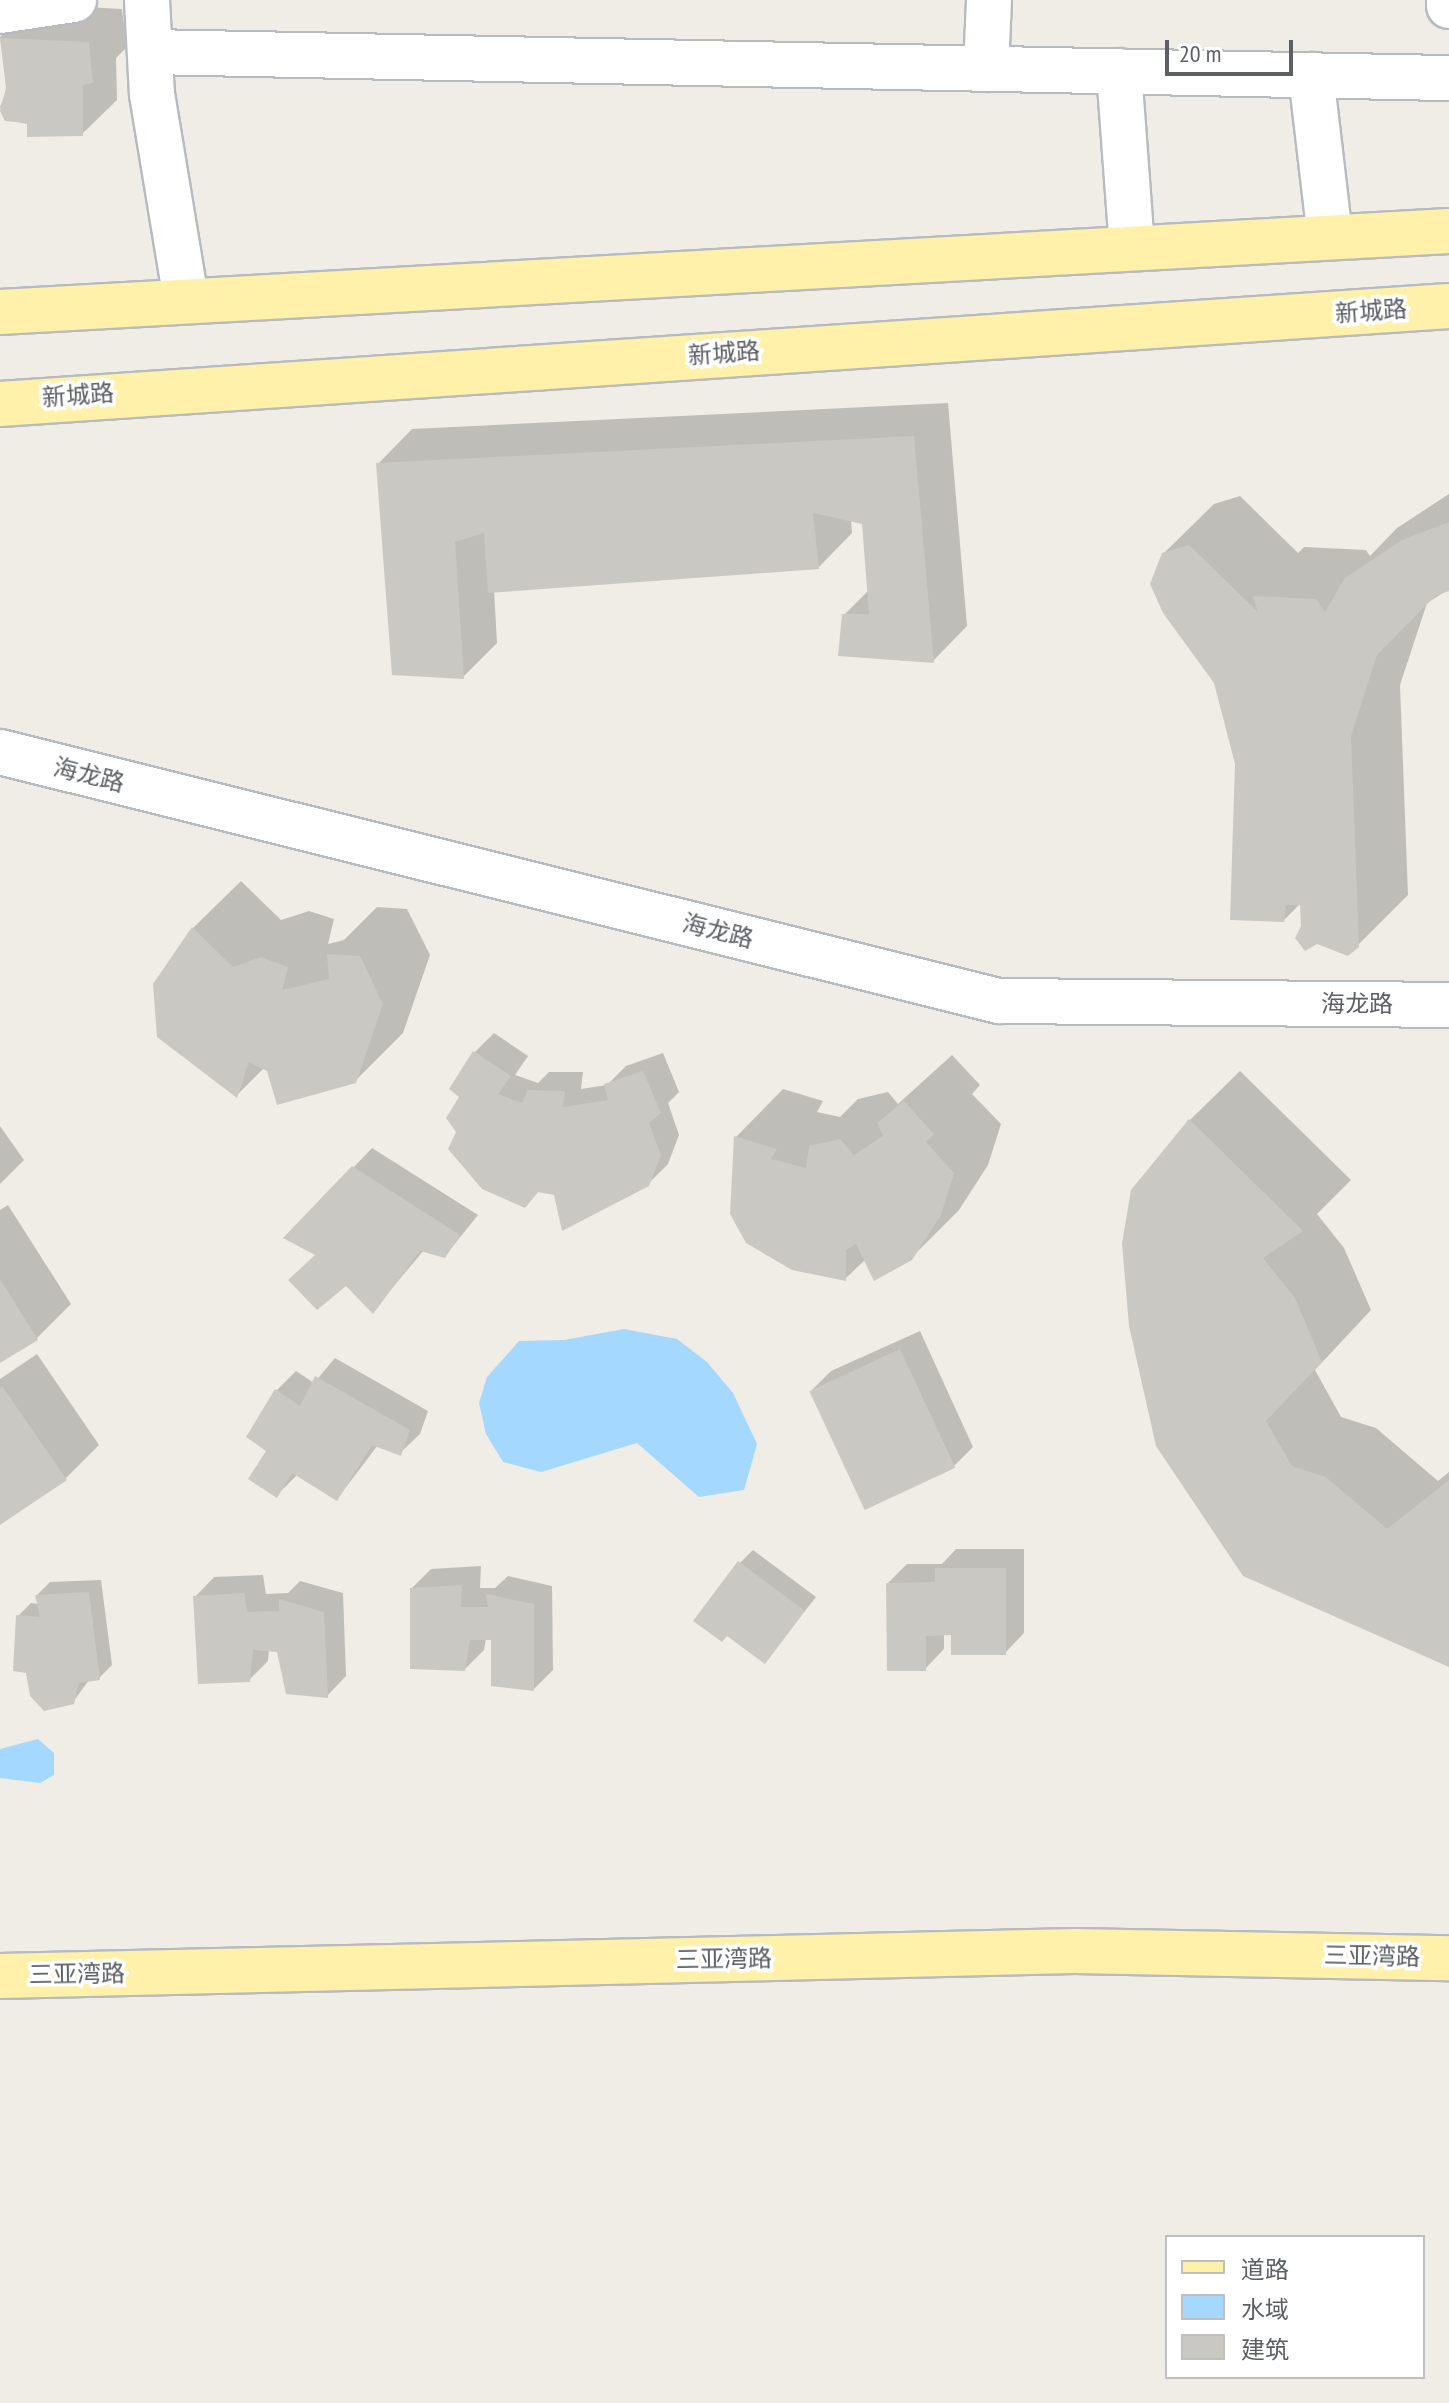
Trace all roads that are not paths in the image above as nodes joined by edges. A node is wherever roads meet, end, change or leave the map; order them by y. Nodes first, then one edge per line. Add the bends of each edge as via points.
1 (74, 0) edge
2 (147, 0) edge
3 (989, 0) edge
4 (0, 11) edge
5 (150, 52) junction
6 (986, 69) junction
7 (1119, 71) junction
8 (1311, 75) junction
9 (1449, 78) edge
10 (1449, 231) edge
11 (1330, 237) junction
12 (1132, 248) junction
13 (186, 300) junction
14 (1449, 306) edge
15 (0, 312) edge
16 (0, 404) edge
17 (0, 752) edge
18 (1449, 1005) edge
19 (1449, 1958) edge
20 (0, 1976) edge

1 - 4 street
2 - 5 street
3 - 6 street
5 - 6 street
5 - 13 street via 152,94
6 - 7 street
7 - 8 street
7 - 12 street
8 - 9 street
8 - 11 street
10 - 11 main road
11 - 12 main road
12 - 13 main road
13 - 15 main road
14 - 16 main road, 新城路
17 - 18 street, 海龙路 via 999,1001
19 - 20 main road, 三亚湾路 via 1075,1951

